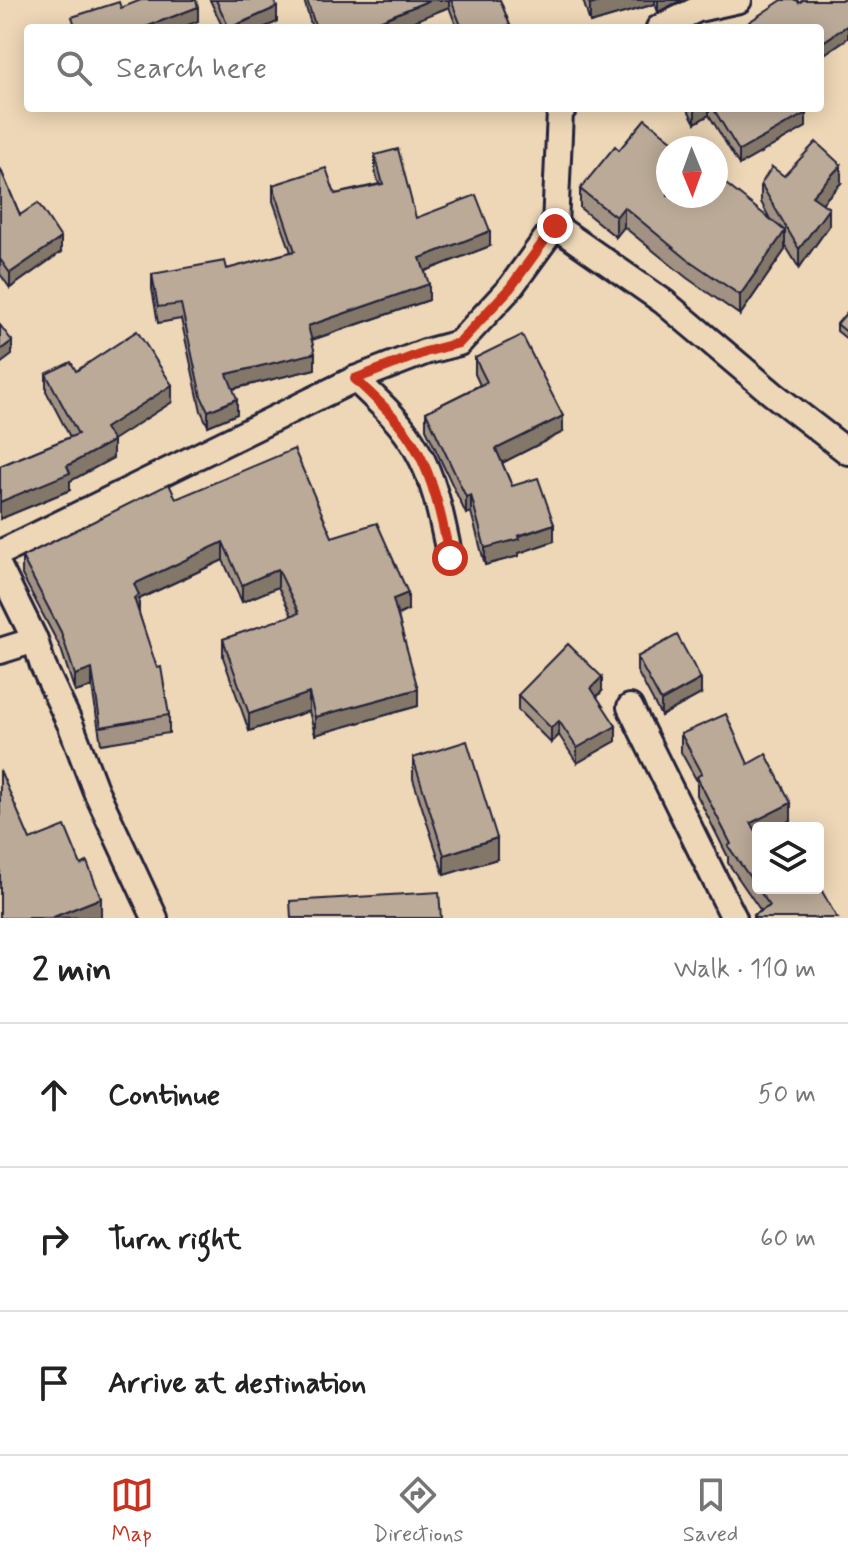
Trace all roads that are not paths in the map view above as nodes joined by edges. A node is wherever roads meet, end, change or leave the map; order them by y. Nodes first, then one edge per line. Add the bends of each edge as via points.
1 (739, 0) edge
2 (667, 24) edge
3 (560, 112) edge
4 (555, 226) junction
5 (355, 379) junction
6 (848, 452) edge
7 (0, 553) edge
8 (450, 558) dead end
9 (0, 569) edge
10 (35, 640) junction
11 (0, 651) edge
12 (630, 707) dead end
13 (155, 918) edge
14 (734, 918) edge

1 - 2 street via 698,9
3 - 4 street
4 - 5 street via 510,288 459,343
4 - 6 street via 664,302
5 - 7 street
5 - 8 street via 388,410 417,449 437,496
9 - 10 street
10 - 11 street
10 - 13 street
12 - 14 street

